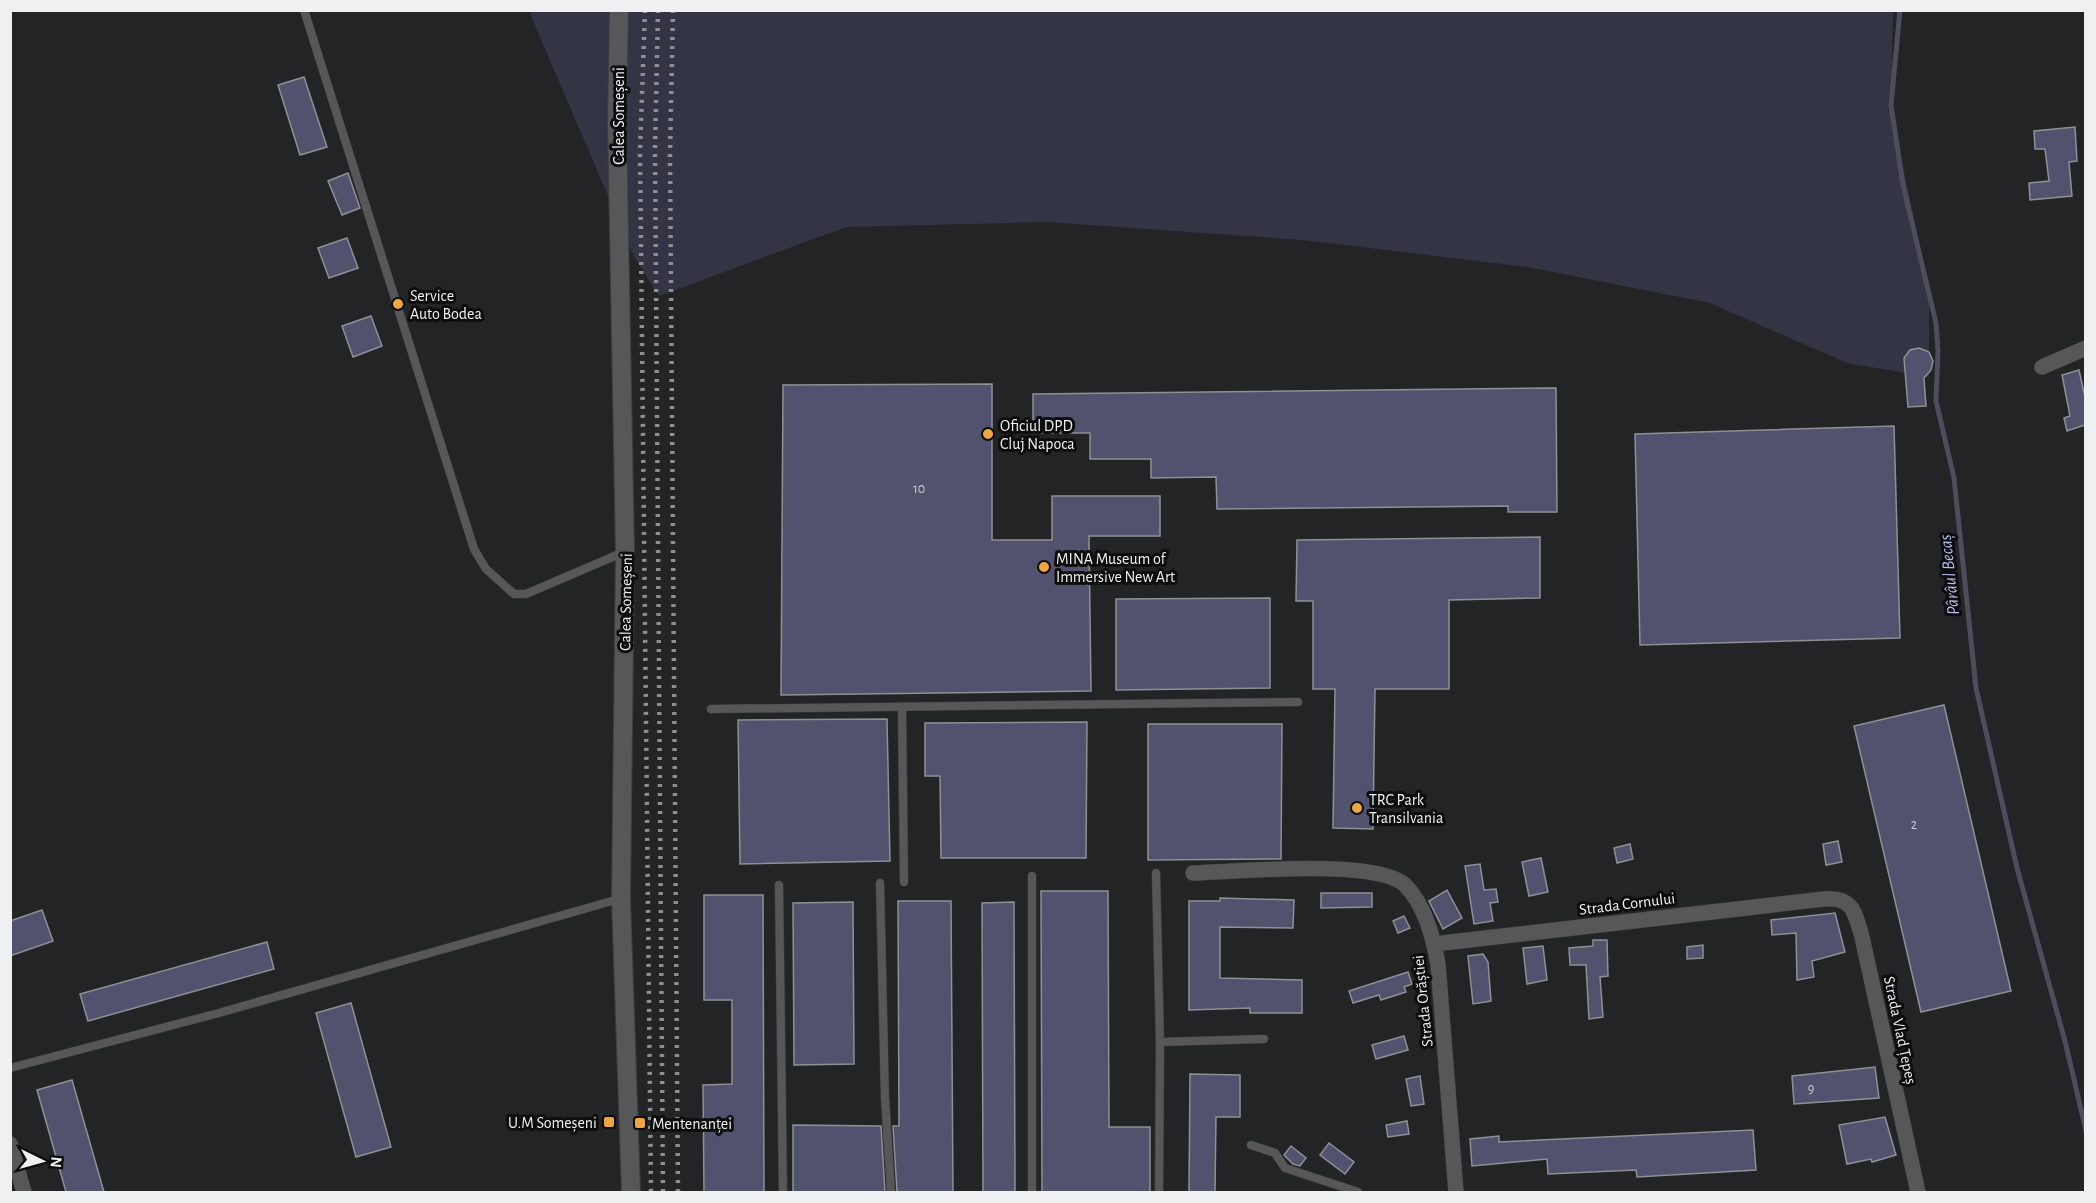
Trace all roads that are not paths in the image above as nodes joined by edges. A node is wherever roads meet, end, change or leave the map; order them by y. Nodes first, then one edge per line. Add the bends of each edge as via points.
1 (304, 10) edge
2 (619, 10) edge
3 (2085, 348) edge
4 (2042, 367) dead end
5 (626, 551) junction
6 (1298, 702) dead end
7 (902, 707) junction
8 (711, 709) dead end
9 (1156, 873) dead end
10 (1193, 873) dead end
11 (1032, 876) dead end
12 (904, 882) dead end
13 (880, 883) dead end
14 (779, 885) dead end
15 (621, 899) junction
16 (1824, 899) joint
17 (1434, 944) junction
18 (1264, 1039) dead end
19 (1160, 1042) junction
20 (10, 1068) edge
21 (10, 1144) edge
22 (1251, 1145) dead end
23 (24, 1192) edge
24 (631, 1192) edge
25 (783, 1192) edge
26 (891, 1192) edge
27 (1032, 1192) edge
28 (1159, 1192) edge
29 (1358, 1192) edge
30 (1456, 1192) edge
31 (1918, 1192) edge

1 - 5 lane via 474,549 514,594 526,594
2 - 5 main road, Calea Someșeni via 617,124
3 - 4 street
5 - 15 main road, Calea Someșeni
6 - 7 lane
7 - 8 lane
7 - 12 lane
9 - 19 lane
10 - 17 street, Strada Orăștiei via 1349,869 1381,873 1403,884 1416,899
11 - 27 lane
13 - 26 lane
14 - 25 lane
15 - 20 lane
15 - 24 main road, Calea Someșeni
16 - 17 street, Strada Cornului
16 - 31 street, Strada Vlad Țepeș via 1846,901 1857,920
17 - 30 street, Strada Orăștiei
18 - 19 lane
19 - 28 lane
21 - 23 street
22 - 29 lane via 1275,1153 1285,1168

